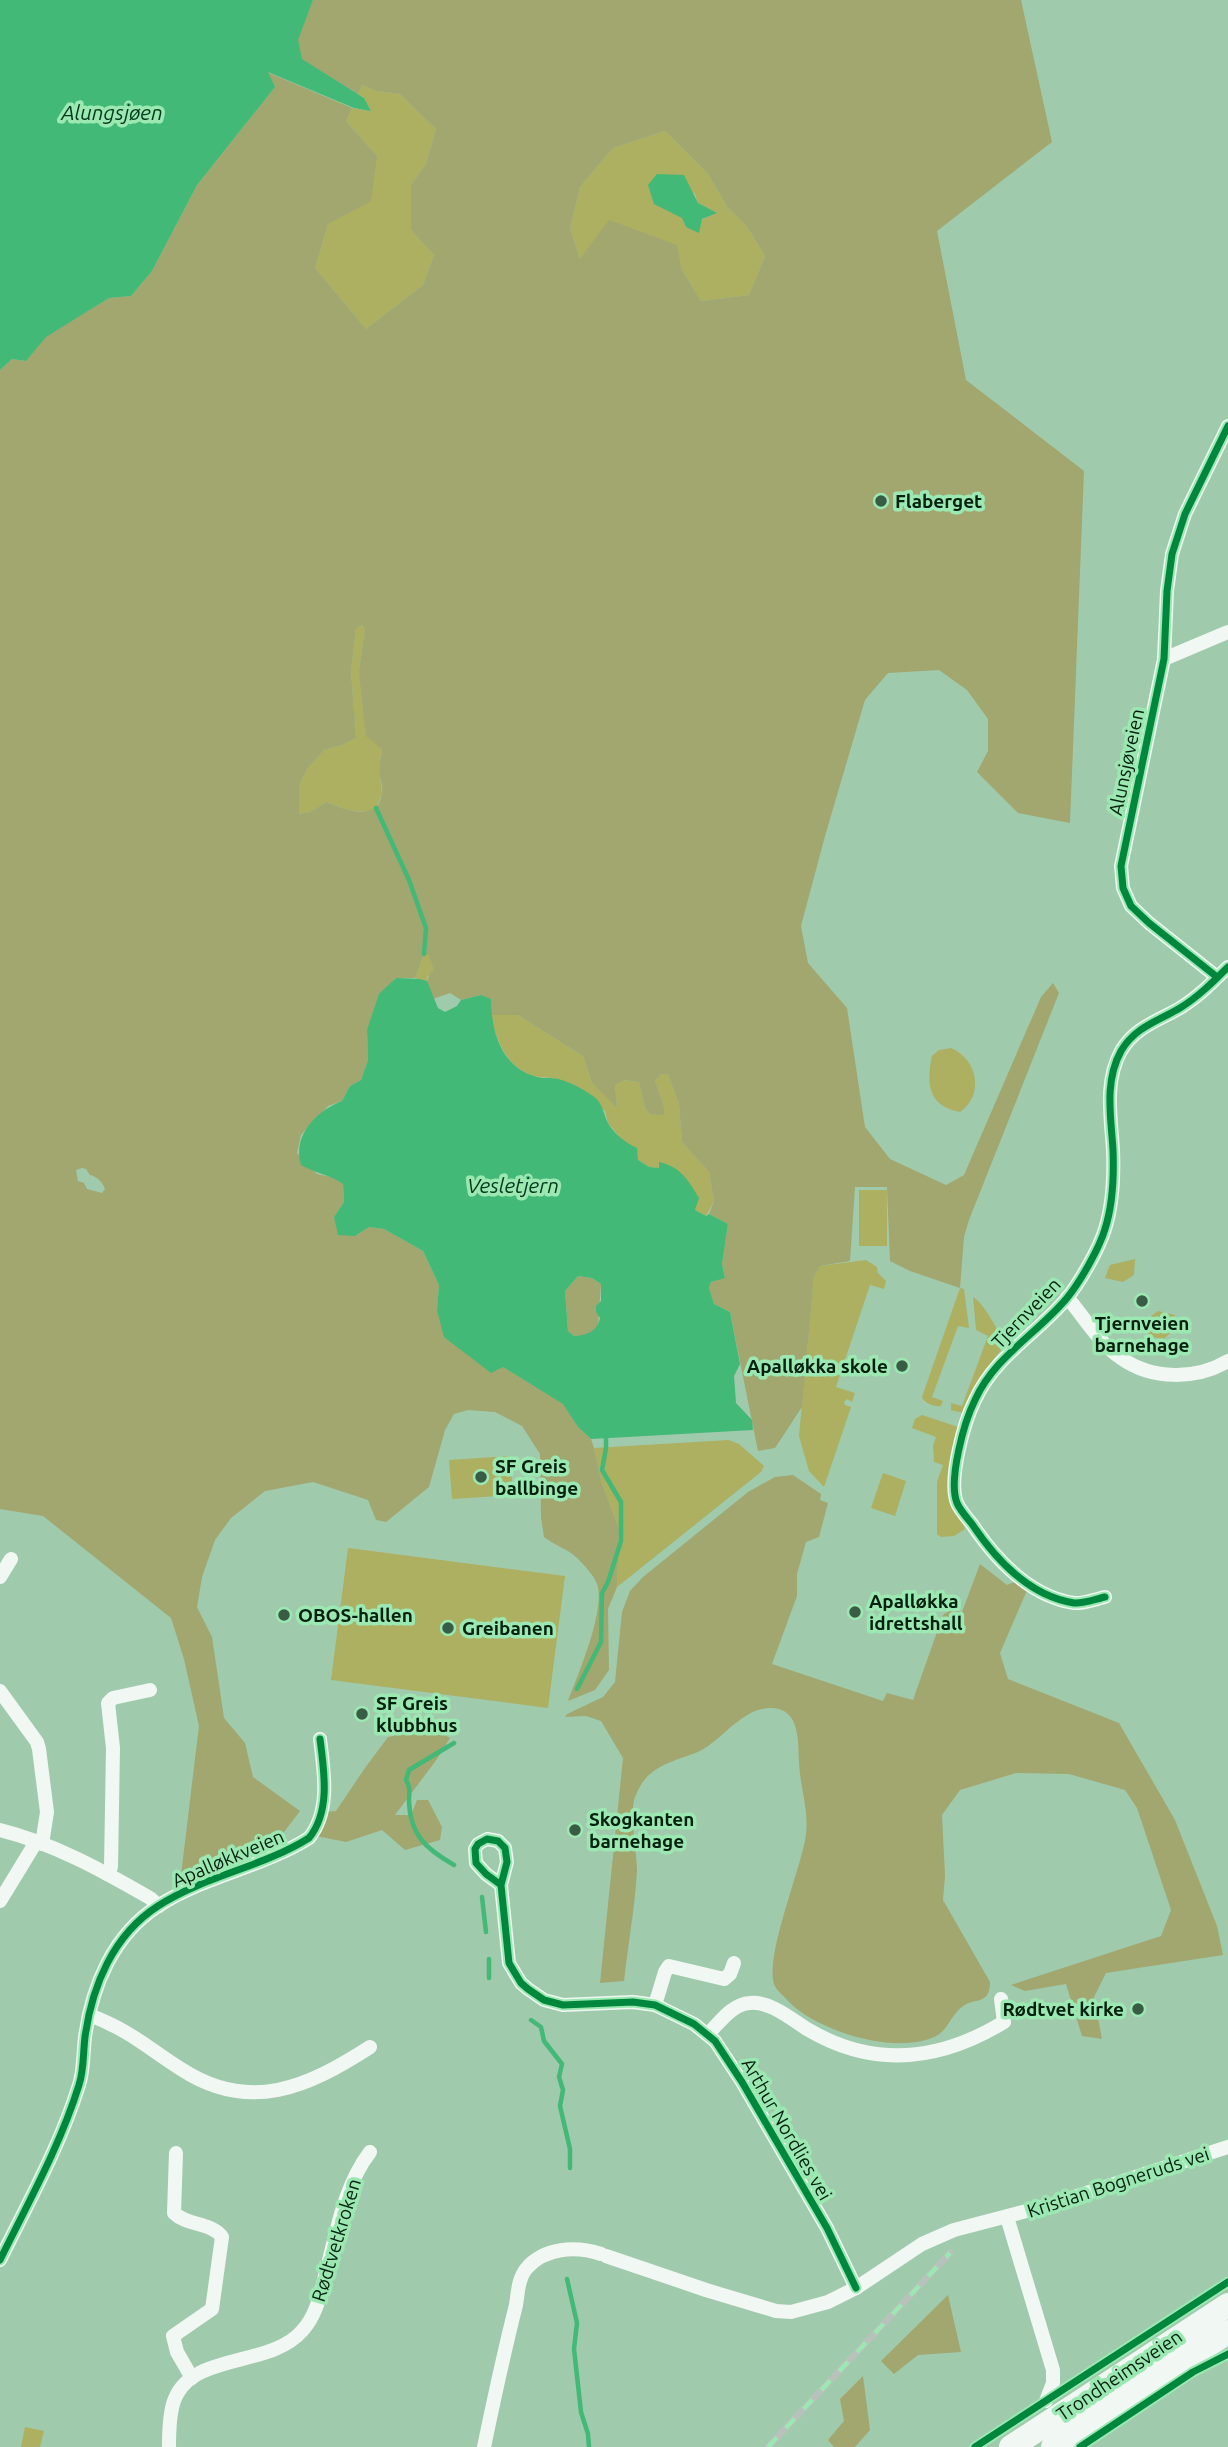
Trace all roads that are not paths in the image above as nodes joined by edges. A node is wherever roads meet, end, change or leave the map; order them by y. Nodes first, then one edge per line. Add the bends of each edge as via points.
1 (1228, 426) edge
2 (1228, 632) edge
3 (1164, 659) junction
4 (1223, 972) edge
5 (1068, 1297) junction
6 (1228, 1361) edge
7 (11, 1559) dead end
8 (0, 1577) edge
9 (1105, 1597) dead end
10 (150, 1690) dead end
11 (0, 1691) edge
12 (320, 1739) dead end
13 (0, 1830) edge
14 (39, 1843) junction
15 (107, 1874) junction
16 (501, 1885) dead end
17 (0, 1901) edge
18 (159, 1906) junction
19 (734, 1963) dead end
20 (1001, 1999) dead end
21 (655, 2006) junction
22 (89, 2015) junction
23 (708, 2034) junction
24 (370, 2047) dead end
25 (1228, 2147) edge
26 (370, 2152) dead end
27 (176, 2153) dead end
28 (1007, 2217) junction
29 (0, 2260) edge
30 (856, 2288) junction
31 (1228, 2305) edge
32 (1228, 2332) edge
33 (192, 2378) junction
34 (1046, 2401) dead end
35 (169, 2447) edge
36 (484, 2447) edge
37 (1011, 2447) edge
38 (1053, 2447) edge

1 - 3 street, Alunsjøveien via 1185,514 1172,554
2 - 3 street
3 - 4 street, Alunsjøveien via 1122,850 1124,888 1137,912
4 - 5 street, Tjernveien via 1179,1009 1144,1026 1116,1061 1110,1091 1113,1174 1108,1220
5 - 6 street via 1119,1358 1145,1371 1187,1375
5 - 9 street, Tjernveien via 1004,1357 974,1400 959,1446 956,1502 990,1552 1030,1585 1076,1603
7 - 8 street
10 - 15 street via 108,1703 113,1775 111,1867
11 - 14 street via 39,1749 47,1812
12 - 18 street, Apalløkkveien via 323,1802 309,1838
13 - 14 street
14 - 15 street
14 - 17 street
15 - 18 street
16 - 21 street, Arthur Nordlies vei via 509,1963 536,1996 563,2005 633,2002
18 - 22 street, Apalløkkveien via 129,1931 110,1956
19 - 21 street via 724,1979 669,1966
20 - 23 street via 1004,2022 963,2044 925,2054 848,2048 755,2003 730,2011
21 - 23 street, Arthur Nordlies vei
22 - 24 street via 124,2030 196,2078 231,2091 292,2088
22 - 29 street, Apalløkkveien via 80,2082 53,2153
23 - 30 street, Arthur Nordlies vei via 728,2059 827,2228
25 - 28 street, Kristian Bogneruds vei
26 - 33 street, Rødtvetkroken via 353,2178 320,2298 302,2332 275,2351
27 - 33 street via 174,2213 222,2237 212,2309 173,2336
28 - 30 street, Kristian Bogneruds vei via 939,2236
28 - 34 street, Kristian Bogneruds vei via 1053,2370
30 - 36 street, Kristian Bogneruds vei via 828,2302 784,2313 580,2249 562,2250 538,2260 524,2271
31 - 37 highway, Trondheimsveien
32 - 38 highway, Trondheimsveien
33 - 35 street via 173,2403

